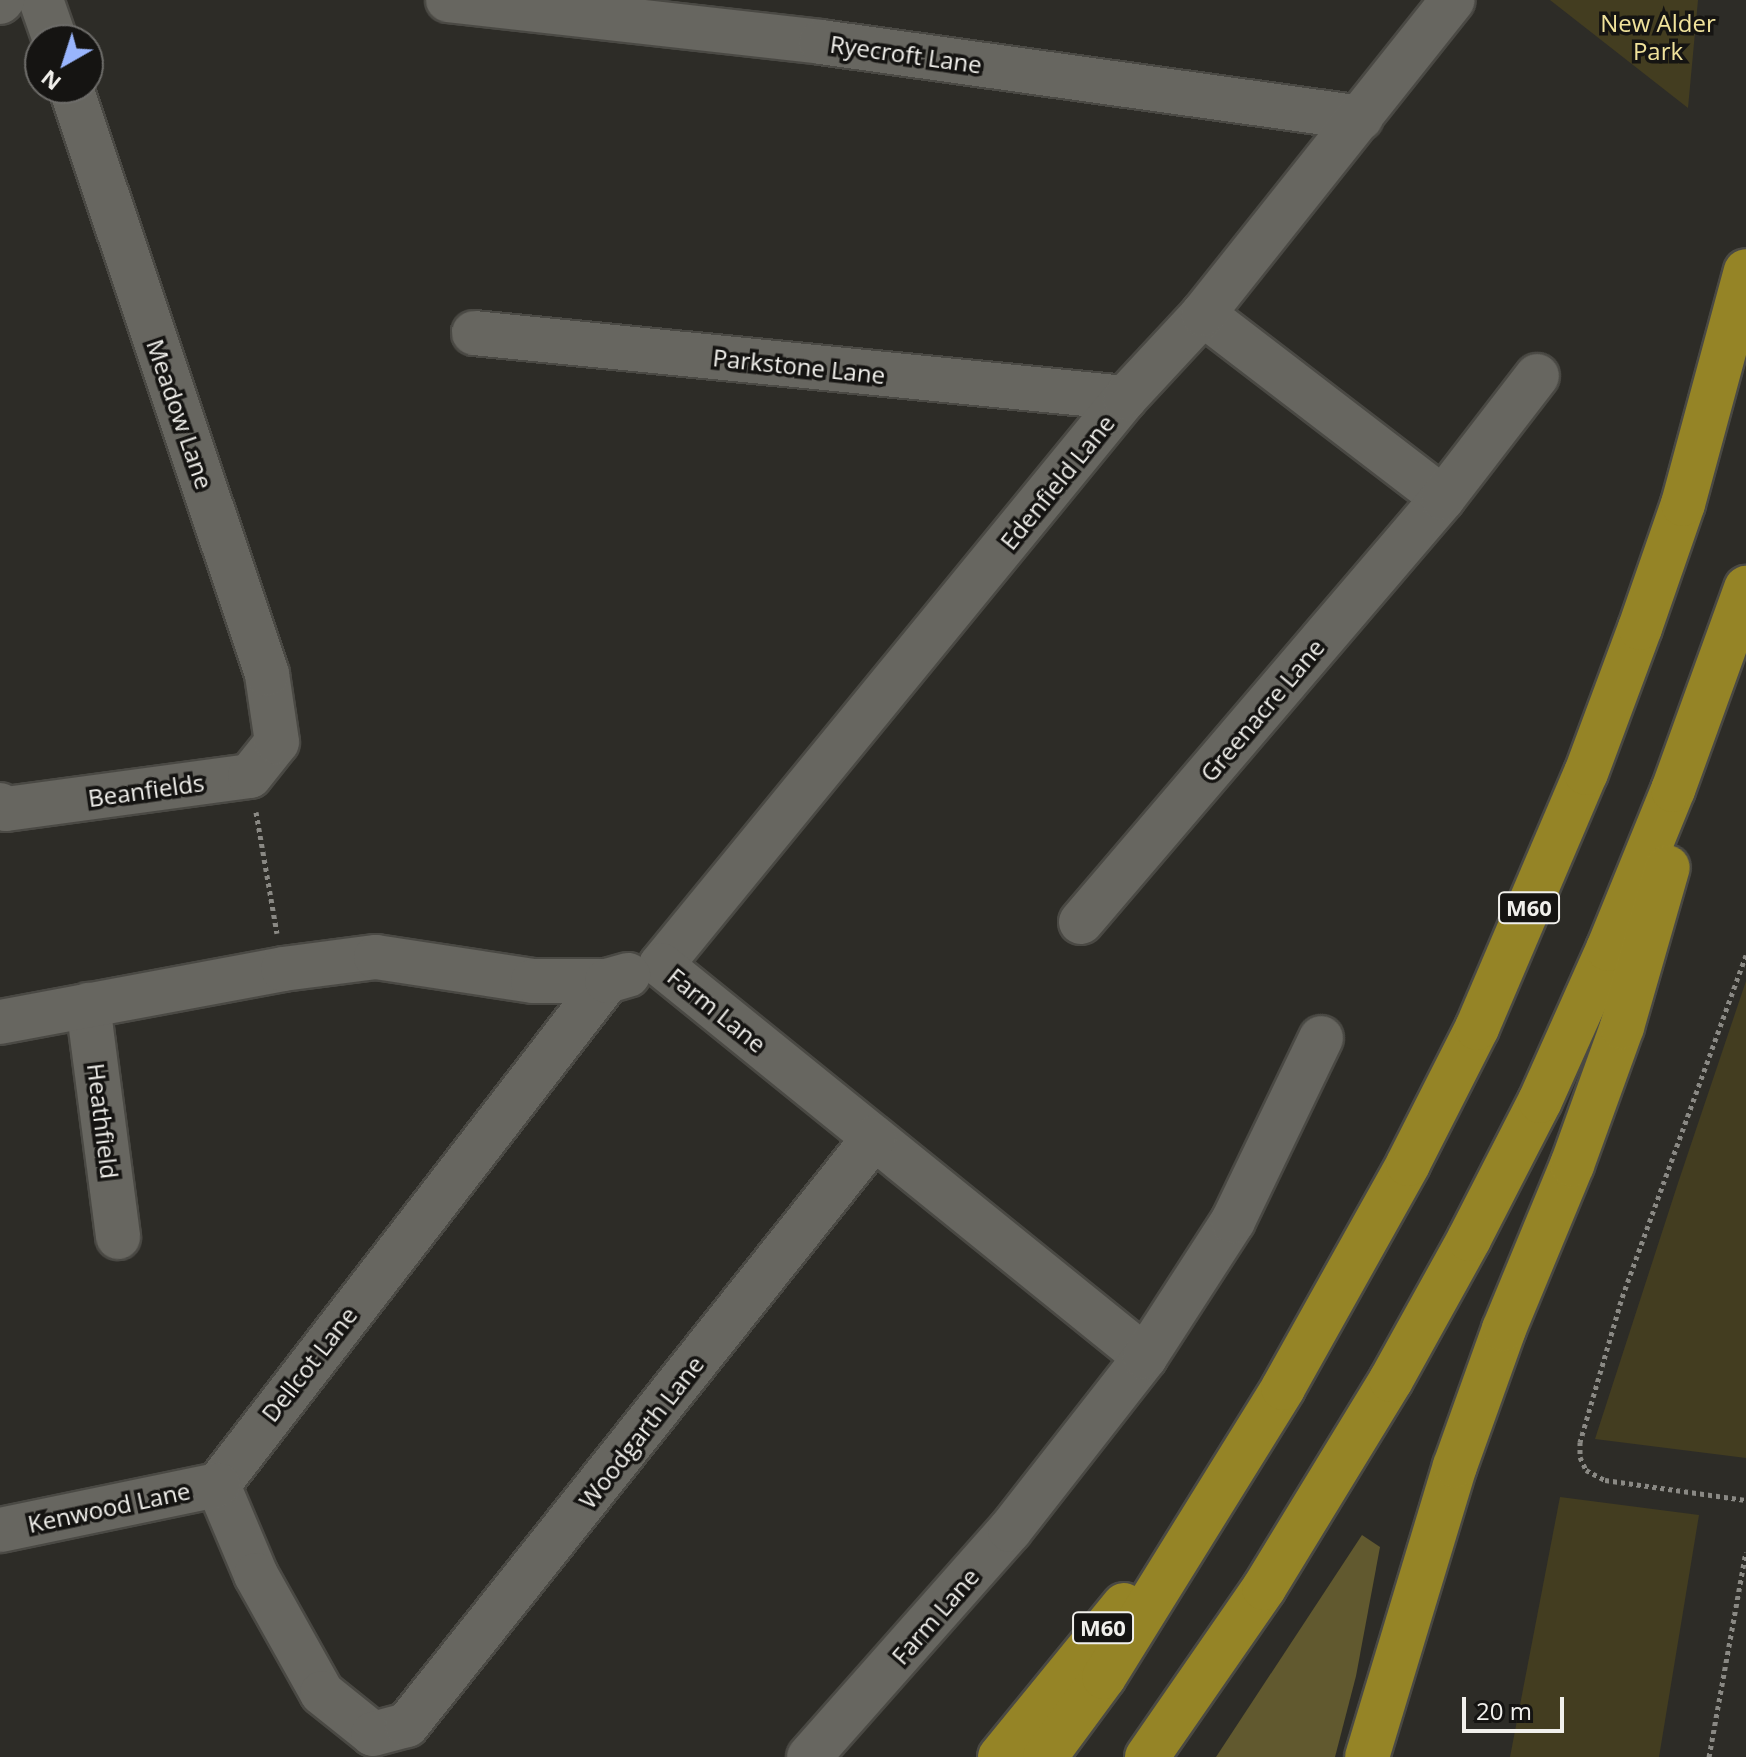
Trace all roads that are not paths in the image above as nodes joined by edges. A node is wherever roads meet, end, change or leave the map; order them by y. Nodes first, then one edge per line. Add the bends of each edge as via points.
1 (41, 0) edge
2 (448, 0) edge
3 (1453, 0) edge
4 (49, 24) edge
5 (76, 104) edge
6 (1361, 118) junction
7 (1746, 271) edge
8 (1203, 314) junction
9 (474, 333) dead end
10 (1537, 376) dead end
11 (1125, 398) junction
12 (1443, 498) junction
13 (1746, 590) edge
14 (250, 776) joint
15 (0, 805) edge
16 (1081, 922) dead end
17 (661, 965) junction
18 (607, 981) junction
19 (88, 1005) junction
20 (0, 1022) edge
21 (1321, 1038) dead end
22 (874, 1138) junction
23 (118, 1237) dead end
24 (1145, 1357) junction
25 (218, 1485) junction
26 (1212, 1503) junction
27 (0, 1530) edge
28 (809, 1757) edge
29 (1000, 1757) edge
30 (1045, 1757) edge
31 (1147, 1757) edge
32 (1367, 1757) edge

1 - 4 street
2 - 6 street, Ryecroft Lane via 821,42
3 - 6 street, Edenfield Lane
5 - 14 street, Meadow Lane via 267,674 277,742
6 - 8 street, Edenfield Lane
7 - 26 highway, M60 via 1683,504 1586,773 1537,890 1477,1028 1408,1164
8 - 11 street, Edenfield Lane
8 - 12 street
9 - 11 street, Parkstone Lane
10 - 12 street, Greenacre Lane
11 - 17 street, Edenfield Lane
12 - 16 street, Greenacre Lane
13 - 31 highway via 1673,790 1540,1101 1391,1380 1264,1588
13 - 32 highway via 1622,1027 1460,1452
14 - 15 street, Beanfields via 6,809
17 - 18 street, Farm Lane
17 - 22 street, Farm Lane
18 - 19 street, Farm Lane via 533,981 376,957
18 - 25 street, Dellcot Lane
19 - 20 street, Farm Lane
19 - 23 street, Heathfield
21 - 24 street, Farm Lane via 1233,1221
22 - 24 street, Farm Lane
22 - 25 street, Woodgarth Lane via 407,1725 373,1734 322,1693 256,1575
24 - 28 street, Farm Lane via 1010,1530
25 - 27 street, Kenwood Lane
26 - 29 highway, M60
26 - 30 highway, M60 via 1104,1677

